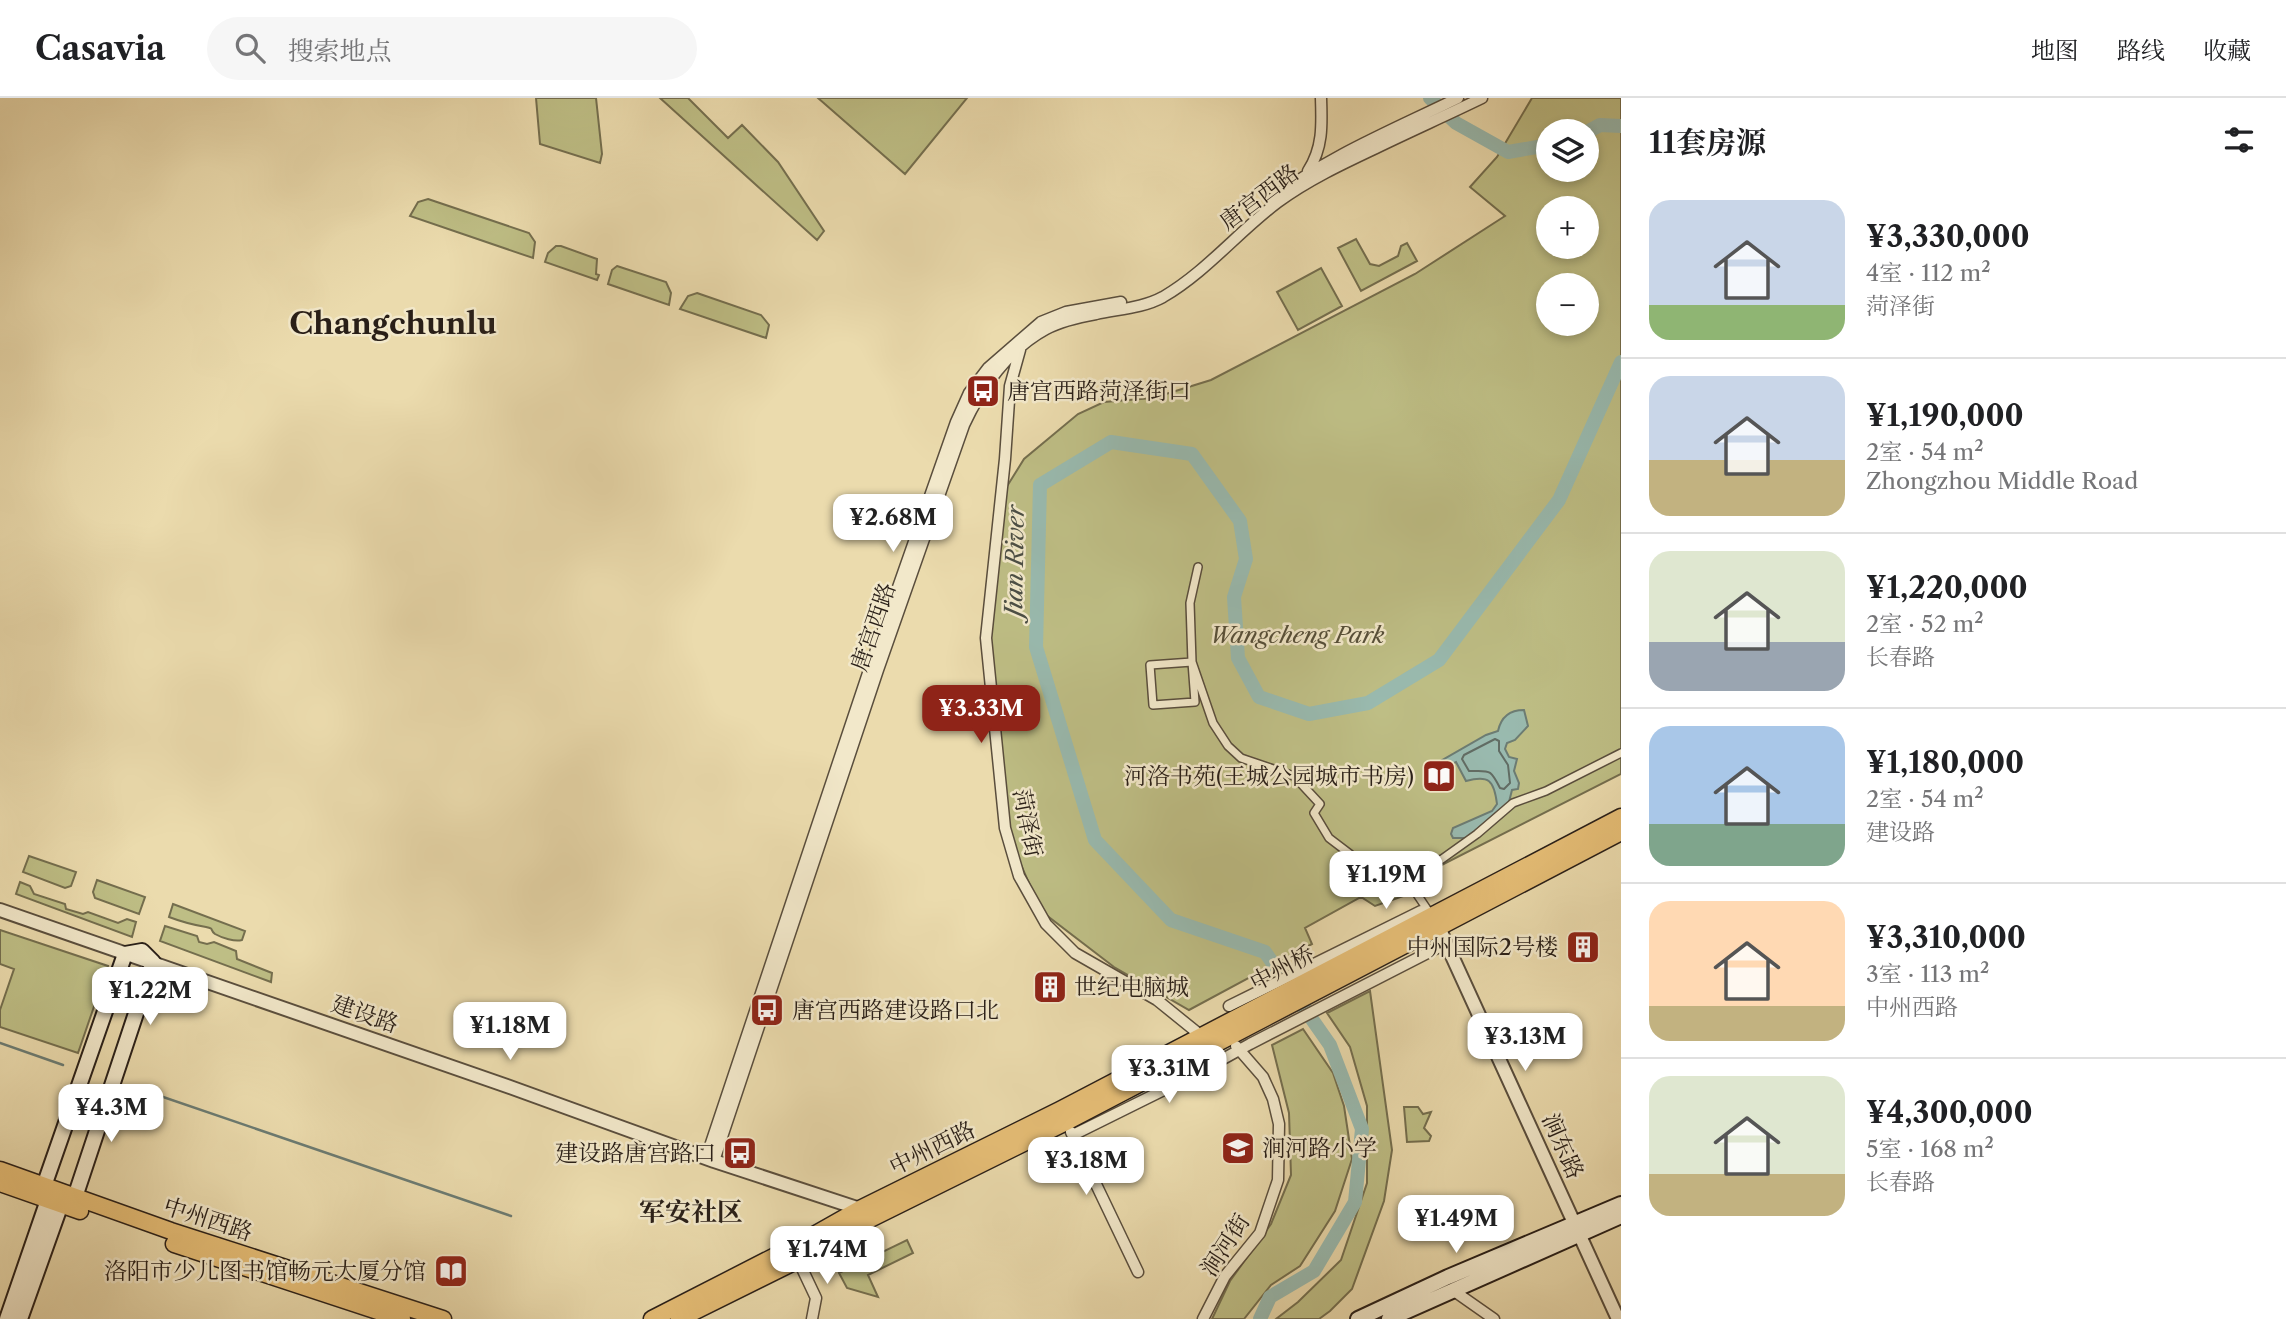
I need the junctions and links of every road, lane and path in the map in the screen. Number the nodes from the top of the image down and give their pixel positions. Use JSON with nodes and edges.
{"nodes":[{"id":1,"x":1321,"y":98,"type":"edge"},
{"id":2,"x":1458,"y":98,"type":"edge"},
{"id":3,"x":1482,"y":98,"type":"edge"},
{"id":4,"x":1335,"y":163,"type":"junction"},
{"id":5,"x":1309,"y":177,"type":"junction"},
{"id":6,"x":1020,"y":349,"type":"junction"},
{"id":7,"x":1198,"y":567,"type":"dead end"},
{"id":8,"x":1192,"y":662,"type":"junction"},
{"id":9,"x":1621,"y":753,"type":"edge"},
{"id":10,"x":1621,"y":817,"type":"edge"},
{"id":11,"x":1621,"y":832,"type":"edge"},
{"id":12,"x":1406,"y":878,"type":"junction"},
{"id":13,"x":0,"y":902,"type":"edge"},
{"id":14,"x":0,"y":910,"type":"edge"},
{"id":15,"x":1433,"y":922,"type":"junction"},
{"id":16,"x":1445,"y":944,"type":"junction"},
{"id":17,"x":142,"y":950,"type":"junction"},
{"id":18,"x":125,"y":954,"type":"junction"},
{"id":19,"x":153,"y":962,"type":"junction"},
{"id":20,"x":1354,"y":965,"type":"junction"},
{"id":21,"x":1237,"y":1031,"type":"junction"},
{"id":22,"x":1206,"y":1042,"type":"junction"},
{"id":23,"x":1067,"y":1122,"type":"junction"},
{"id":24,"x":711,"y":1156,"type":"junction"},
{"id":25,"x":0,"y":1170,"type":"edge"},
{"id":26,"x":0,"y":1183,"type":"edge"},
{"id":27,"x":57,"y":1197,"type":"junction"},
{"id":28,"x":1621,"y":1204,"type":"edge"},
{"id":29,"x":866,"y":1211,"type":"junction"},
{"id":30,"x":1621,"y":1216,"type":"edge"},
{"id":31,"x":1575,"y":1230,"type":"junction"},
{"id":32,"x":798,"y":1260,"type":"junction"},
{"id":33,"x":1138,"y":1272,"type":"dead end"},
{"id":34,"x":1454,"y":1291,"type":"junction"},
{"id":35,"x":7,"y":1319,"type":"edge"},
{"id":36,"x":20,"y":1319,"type":"edge"},
{"id":37,"x":402,"y":1319,"type":"edge"},
{"id":38,"x":443,"y":1319,"type":"edge"},
{"id":39,"x":652,"y":1319,"type":"edge"},
{"id":40,"x":679,"y":1319,"type":"edge"},
{"id":41,"x":812,"y":1319,"type":"edge"},
{"id":42,"x":1203,"y":1319,"type":"edge"},
{"id":43,"x":1358,"y":1319,"type":"edge"},
{"id":44,"x":1389,"y":1319,"type":"edge"},
{"id":45,"x":1494,"y":1319,"type":"edge"},
{"id":46,"x":1613,"y":1319,"type":"edge"},
{"id":47,"x":1618,"y":1319,"type":"edge"}],
"edges":[{"from":1,"to":5,"type":"street"},
{"from":2,"to":4,"type":"street","name":"唐宫西路"},
{"from":3,"to":4,"type":"street","name":"唐宫西路"},
{"from":4,"to":5,"type":"street","name":"唐宫西路"},
{"from":5,"to":6,"type":"street","name":"唐宫西路"},
{"from":5,"to":24,"type":"street","name":"唐宫西路"},
{"from":6,"to":22,"type":"street","name":"菏泽街"},
{"from":6,"to":24,"type":"street","name":"唐宫西路"},
{"from":7,"to":8,"type":"street"},
{"from":8,"to":8,"type":"street"},
{"from":8,"to":12,"type":"street"},
{"from":9,"to":12,"type":"street"},
{"from":10,"to":15,"type":"main road"},
{"from":11,"to":15,"type":"main road"},
{"from":12,"to":15,"type":"street"},
{"from":13,"to":17,"type":"street","name":"建设路"},
{"from":14,"to":18,"type":"street","name":"建设路"},
{"from":15,"to":16,"type":"street","name":"涧东路"},
{"from":15,"to":20,"type":"main road","name":"中州桥"},
{"from":16,"to":20,"type":"street"},
{"from":16,"to":31,"type":"street","name":"涧东路"},
{"from":17,"to":18,"type":"main road"},
{"from":17,"to":19,"type":"main road"},
{"from":17,"to":24,"type":"street","name":"建设路"},
{"from":18,"to":19,"type":"street","name":"建设路"},
{"from":18,"to":27,"type":"main road"},
{"from":19,"to":24,"type":"street","name":"建设路"},
{"from":19,"to":27,"type":"main road"},
{"from":20,"to":21,"type":"main road","name":"中州桥"},
{"from":20,"to":21,"type":"street"},
{"from":21,"to":22,"type":"main road","name":"中州西路"},
{"from":21,"to":23,"type":"street"},
{"from":21,"to":42,"type":"street","name":"涧河街"},
{"from":22,"to":23,"type":"main road","name":"中州西路"},
{"from":23,"to":29,"type":"main road","name":"中州西路"},
{"from":23,"to":33,"type":"street"},
{"from":24,"to":29,"type":"street","name":"建设路"},
{"from":25,"to":27,"type":"main road","name":"中州西路"},
{"from":26,"to":27,"type":"main road","name":"中州西路"},
{"from":27,"to":35,"type":"main road"},
{"from":27,"to":36,"type":"main road"},
{"from":27,"to":37,"type":"main road","name":"中州西路"},
{"from":27,"to":38,"type":"main road","name":"中州西路"},
{"from":28,"to":31,"type":"main road"},
{"from":29,"to":32,"type":"main road","name":"中州西路"},
{"from":29,"to":39,"type":"main road","name":"中州西路"},
{"from":30,"to":31,"type":"main road"},
{"from":31,"to":34,"type":"main road"},
{"from":31,"to":43,"type":"main road"},
{"from":31,"to":46,"type":"street","name":"涧东路"},
{"from":31,"to":47,"type":"street","name":"涧东路"},
{"from":32,"to":40,"type":"main road","name":"中州西路"},
{"from":32,"to":41,"type":"street"},
{"from":34,"to":44,"type":"main road"},
{"from":34,"to":45,"type":"street"}]}
